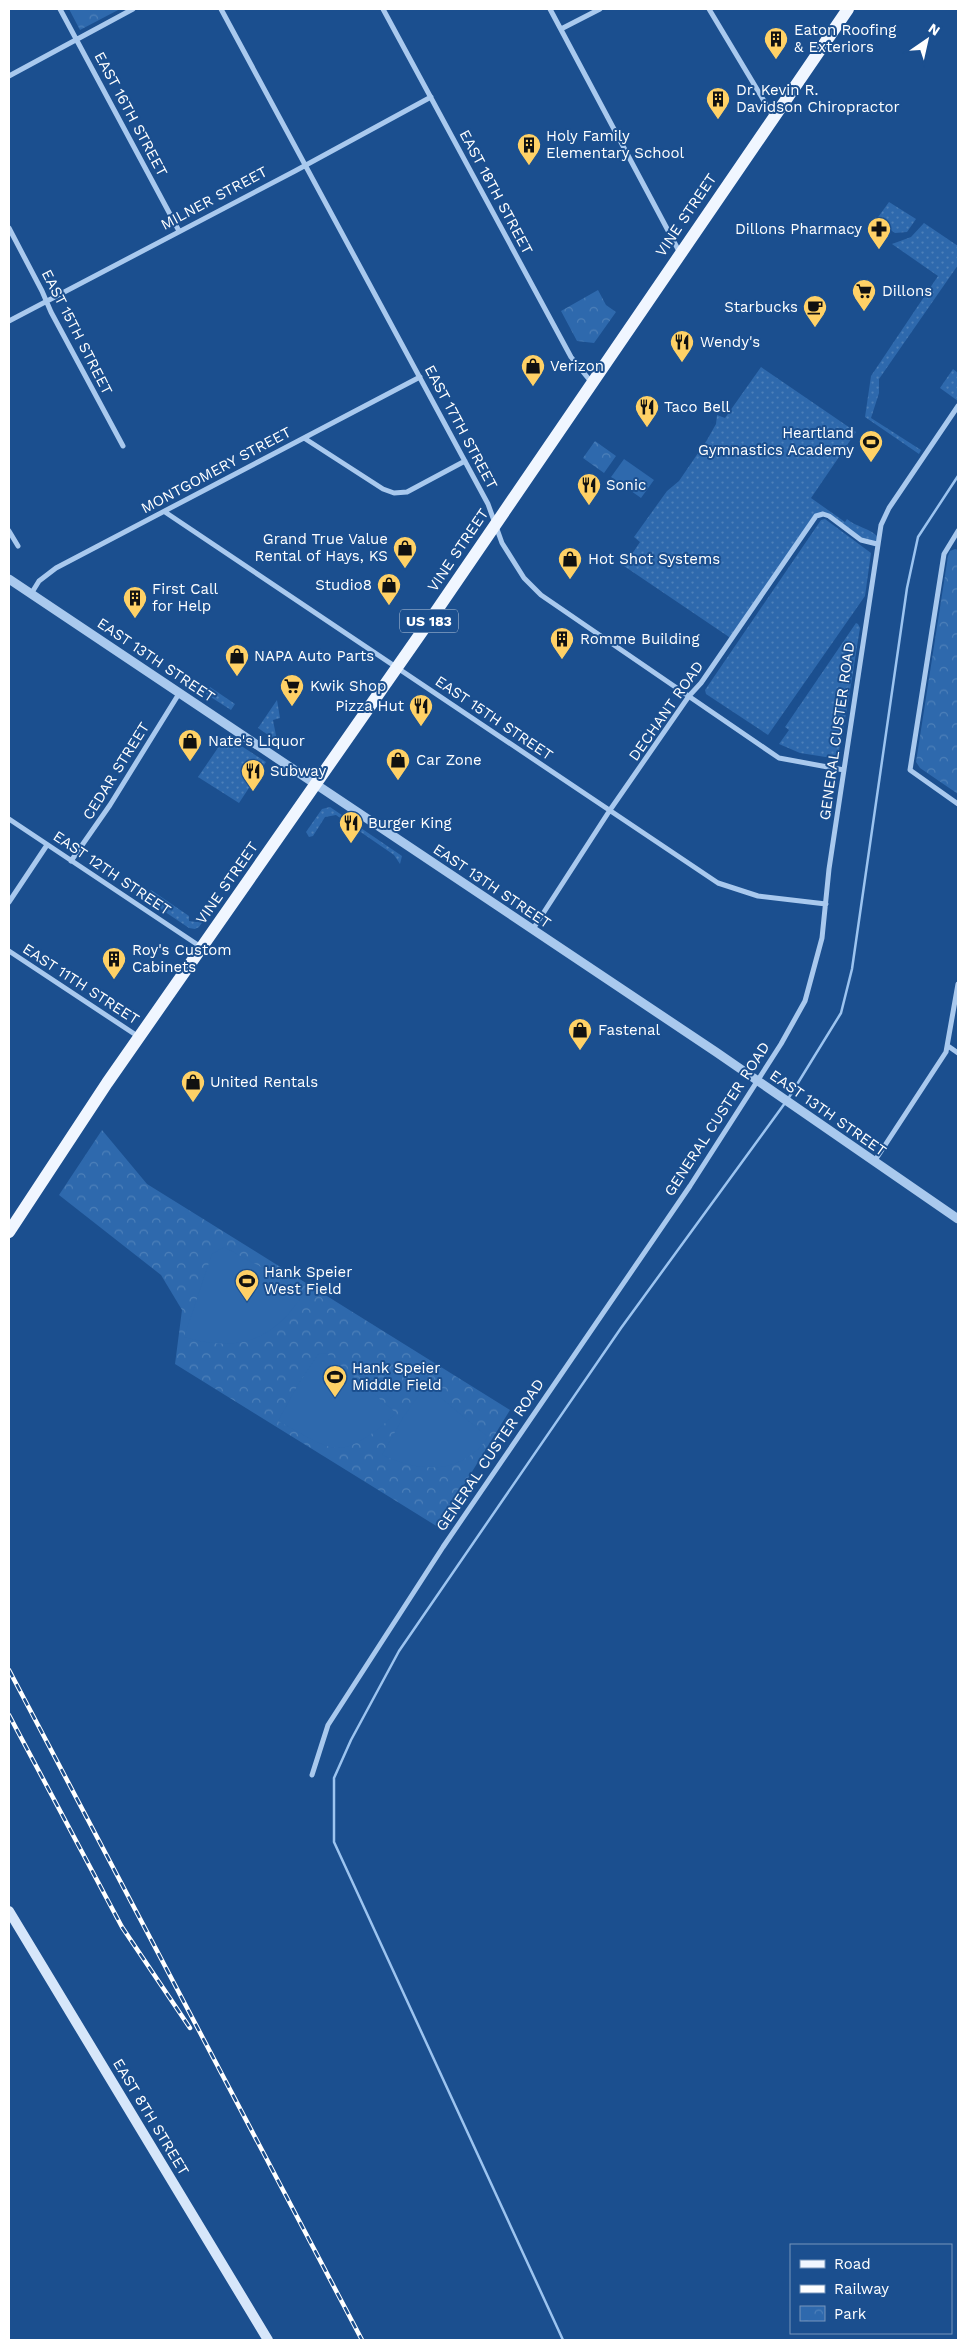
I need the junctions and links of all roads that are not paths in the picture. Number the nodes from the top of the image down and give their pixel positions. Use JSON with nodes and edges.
{"nodes":[{"id":1,"x":60,"y":9,"type":"edge"},
{"id":2,"x":133,"y":9,"type":"edge"},
{"id":3,"x":221,"y":9,"type":"edge"},
{"id":4,"x":382,"y":9,"type":"edge"},
{"id":5,"x":550,"y":9,"type":"edge"},
{"id":6,"x":600,"y":9,"type":"edge"},
{"id":7,"x":709,"y":9,"type":"edge"},
{"id":8,"x":848,"y":9,"type":"edge"},
{"id":9,"x":561,"y":29,"type":"junction"},
{"id":10,"x":77,"y":40,"type":"junction"},
{"id":11,"x":9,"y":76,"type":"edge"},
{"id":12,"x":431,"y":97,"type":"junction"},
{"id":13,"x":774,"y":118,"type":"junction"},
{"id":14,"x":306,"y":164,"type":"junction"},
{"id":15,"x":9,"y":228,"type":"edge"},
{"id":16,"x":179,"y":231,"type":"junction"},
{"id":17,"x":680,"y":254,"type":"junction"},
{"id":18,"x":46,"y":301,"type":"junction"},
{"id":19,"x":9,"y":321,"type":"edge"},
{"id":20,"x":420,"y":377,"type":"junction"},
{"id":21,"x":592,"y":383,"type":"junction"},
{"id":22,"x":958,"y":406,"type":"edge"},
{"id":23,"x":304,"y":438,"type":"junction"},
{"id":24,"x":123,"y":446,"type":"dead end"},
{"id":25,"x":465,"y":461,"type":"junction"},
{"id":26,"x":165,"y":512,"type":"junction"},
{"id":27,"x":495,"y":522,"type":"junction"},
{"id":28,"x":9,"y":531,"type":"edge"},
{"id":29,"x":958,"y":531,"type":"edge"},
{"id":30,"x":956,"y":539,"type":"edge"},
{"id":31,"x":877,"y":544,"type":"junction"},
{"id":32,"x":18,"y":546,"type":"dead end"},
{"id":33,"x":9,"y":579,"type":"edge"},
{"id":34,"x":32,"y":594,"type":"junction"},
{"id":35,"x":397,"y":667,"type":"junction"},
{"id":36,"x":180,"y":692,"type":"junction"},
{"id":37,"x":689,"y":696,"type":"junction"},
{"id":38,"x":844,"y":770,"type":"junction"},
{"id":39,"x":316,"y":784,"type":"junction"},
{"id":40,"x":958,"y":804,"type":"edge"},
{"id":41,"x":610,"y":810,"type":"junction"},
{"id":42,"x":9,"y":819,"type":"edge"},
{"id":43,"x":47,"y":845,"type":"junction"},
{"id":44,"x":71,"y":861,"type":"junction"},
{"id":45,"x":9,"y":902,"type":"edge"},
{"id":46,"x":826,"y":904,"type":"junction"},
{"id":47,"x":533,"y":929,"type":"junction"},
{"id":48,"x":202,"y":948,"type":"junction"},
{"id":49,"x":9,"y":951,"type":"edge"},
{"id":50,"x":958,"y":984,"type":"edge"},
{"id":51,"x":139,"y":1037,"type":"junction"},
{"id":52,"x":948,"y":1046,"type":"junction"},
{"id":53,"x":958,"y":1053,"type":"edge"},
{"id":54,"x":757,"y":1081,"type":"junction"},
{"id":55,"x":874,"y":1163,"type":"junction"},
{"id":56,"x":958,"y":1219,"type":"edge"},
{"id":57,"x":9,"y":1232,"type":"edge"},
{"id":58,"x":312,"y":1775,"type":"dead end"},
{"id":59,"x":9,"y":1911,"type":"edge"},
{"id":60,"x":268,"y":2340,"type":"edge"}],
"edges":[{"from":1,"to":10,"type":"street","name":"EAST 16TH STREET"},
{"from":2,"to":10,"type":"street"},
{"from":3,"to":14,"type":"street","name":"EAST 17TH STREET"},
{"from":4,"to":12,"type":"street","name":"EAST 18TH STREET"},
{"from":5,"to":9,"type":"street"},
{"from":6,"to":9,"type":"street"},
{"from":7,"to":13,"type":"street"},
{"from":8,"to":13,"type":"main road","name":"VINE STREET","number":"US 183"},
{"from":9,"to":17,"type":"street"},
{"from":10,"to":11,"type":"street"},
{"from":10,"to":16,"type":"street","name":"EAST 16TH STREET"},
{"from":12,"to":14,"type":"street","name":"MILNER STREET"},
{"from":12,"to":21,"type":"street","name":"EAST 18TH STREET"},
{"from":13,"to":17,"type":"main road","name":"VINE STREET","number":"US 183"},
{"from":14,"to":16,"type":"street","name":"MILNER STREET"},
{"from":14,"to":20,"type":"street","name":"EAST 17TH STREET"},
{"from":15,"to":18,"type":"street","name":"EAST 15TH STREET"},
{"from":16,"to":18,"type":"street","name":"MILNER STREET"},
{"from":17,"to":21,"type":"main road","name":"VINE STREET","number":"US 183"},
{"from":18,"to":19,"type":"street","name":"MILNER STREET"},
{"from":18,"to":24,"type":"street","name":"EAST 15TH STREET"},
{"from":20,"to":23,"type":"street","name":"MONTGOMERY STREET"},
{"from":20,"to":25,"type":"street","name":"EAST 17TH STREET"},
{"from":21,"to":27,"type":"main road","name":"VINE STREET","number":"US 183"},
{"from":22,"to":31,"type":"street","name":"GENERAL CUSTER ROAD"},
{"from":23,"to":25,"type":"street"},
{"from":23,"to":26,"type":"street","name":"MONTGOMERY STREET"},
{"from":25,"to":27,"type":"street","name":"EAST 17TH STREET"},
{"from":26,"to":34,"type":"street","name":"MONTGOMERY STREET"},
{"from":26,"to":35,"type":"street","name":"EAST 15TH STREET"},
{"from":27,"to":35,"type":"main road","name":"VINE STREET","number":"US 183"},
{"from":27,"to":37,"type":"street","name":"EAST 17TH STREET"},
{"from":28,"to":32,"type":"street"},
{"from":29,"to":30,"type":"street"},
{"from":30,"to":40,"type":"street"},
{"from":31,"to":37,"type":"street","name":"DECHANT ROAD"},
{"from":31,"to":38,"type":"street","name":"GENERAL CUSTER ROAD"},
{"from":33,"to":34,"type":"street","name":"EAST 13TH STREET"},
{"from":34,"to":36,"type":"street","name":"EAST 13TH STREET"},
{"from":35,"to":39,"type":"main road","name":"VINE STREET","number":"US 183"},
{"from":35,"to":41,"type":"street","name":"EAST 15TH STREET"},
{"from":36,"to":39,"type":"street","name":"EAST 13TH STREET"},
{"from":36,"to":44,"type":"street","name":"CEDAR STREET"},
{"from":37,"to":38,"type":"street","name":"EAST 17TH STREET"},
{"from":37,"to":41,"type":"street","name":"DECHANT ROAD"},
{"from":38,"to":46,"type":"street","name":"GENERAL CUSTER ROAD"},
{"from":39,"to":47,"type":"street","name":"EAST 13TH STREET"},
{"from":39,"to":48,"type":"main road","name":"VINE STREET","number":"US 183"},
{"from":41,"to":46,"type":"street","name":"EAST 15TH STREET"},
{"from":41,"to":47,"type":"street","name":"DECHANT ROAD"},
{"from":42,"to":43,"type":"street","name":"EAST 12TH STREET"},
{"from":43,"to":44,"type":"street","name":"EAST 12TH STREET"},
{"from":43,"to":45,"type":"street"},
{"from":44,"to":48,"type":"street","name":"EAST 12TH STREET"},
{"from":46,"to":54,"type":"street","name":"GENERAL CUSTER ROAD"},
{"from":47,"to":54,"type":"street","name":"EAST 13TH STREET"},
{"from":48,"to":51,"type":"main road","name":"VINE STREET","number":"US 183"},
{"from":49,"to":51,"type":"street","name":"EAST 11TH STREET"},
{"from":50,"to":52,"type":"street"},
{"from":51,"to":57,"type":"main road","name":"VINE STREET","number":"US 183"},
{"from":52,"to":53,"type":"street"},
{"from":52,"to":55,"type":"street"},
{"from":54,"to":55,"type":"street","name":"EAST 13TH STREET"},
{"from":54,"to":58,"type":"street","name":"GENERAL CUSTER ROAD"},
{"from":55,"to":56,"type":"street","name":"EAST 13TH STREET"},
{"from":59,"to":60,"type":"main road","name":"EAST 8TH STREET"}]}
